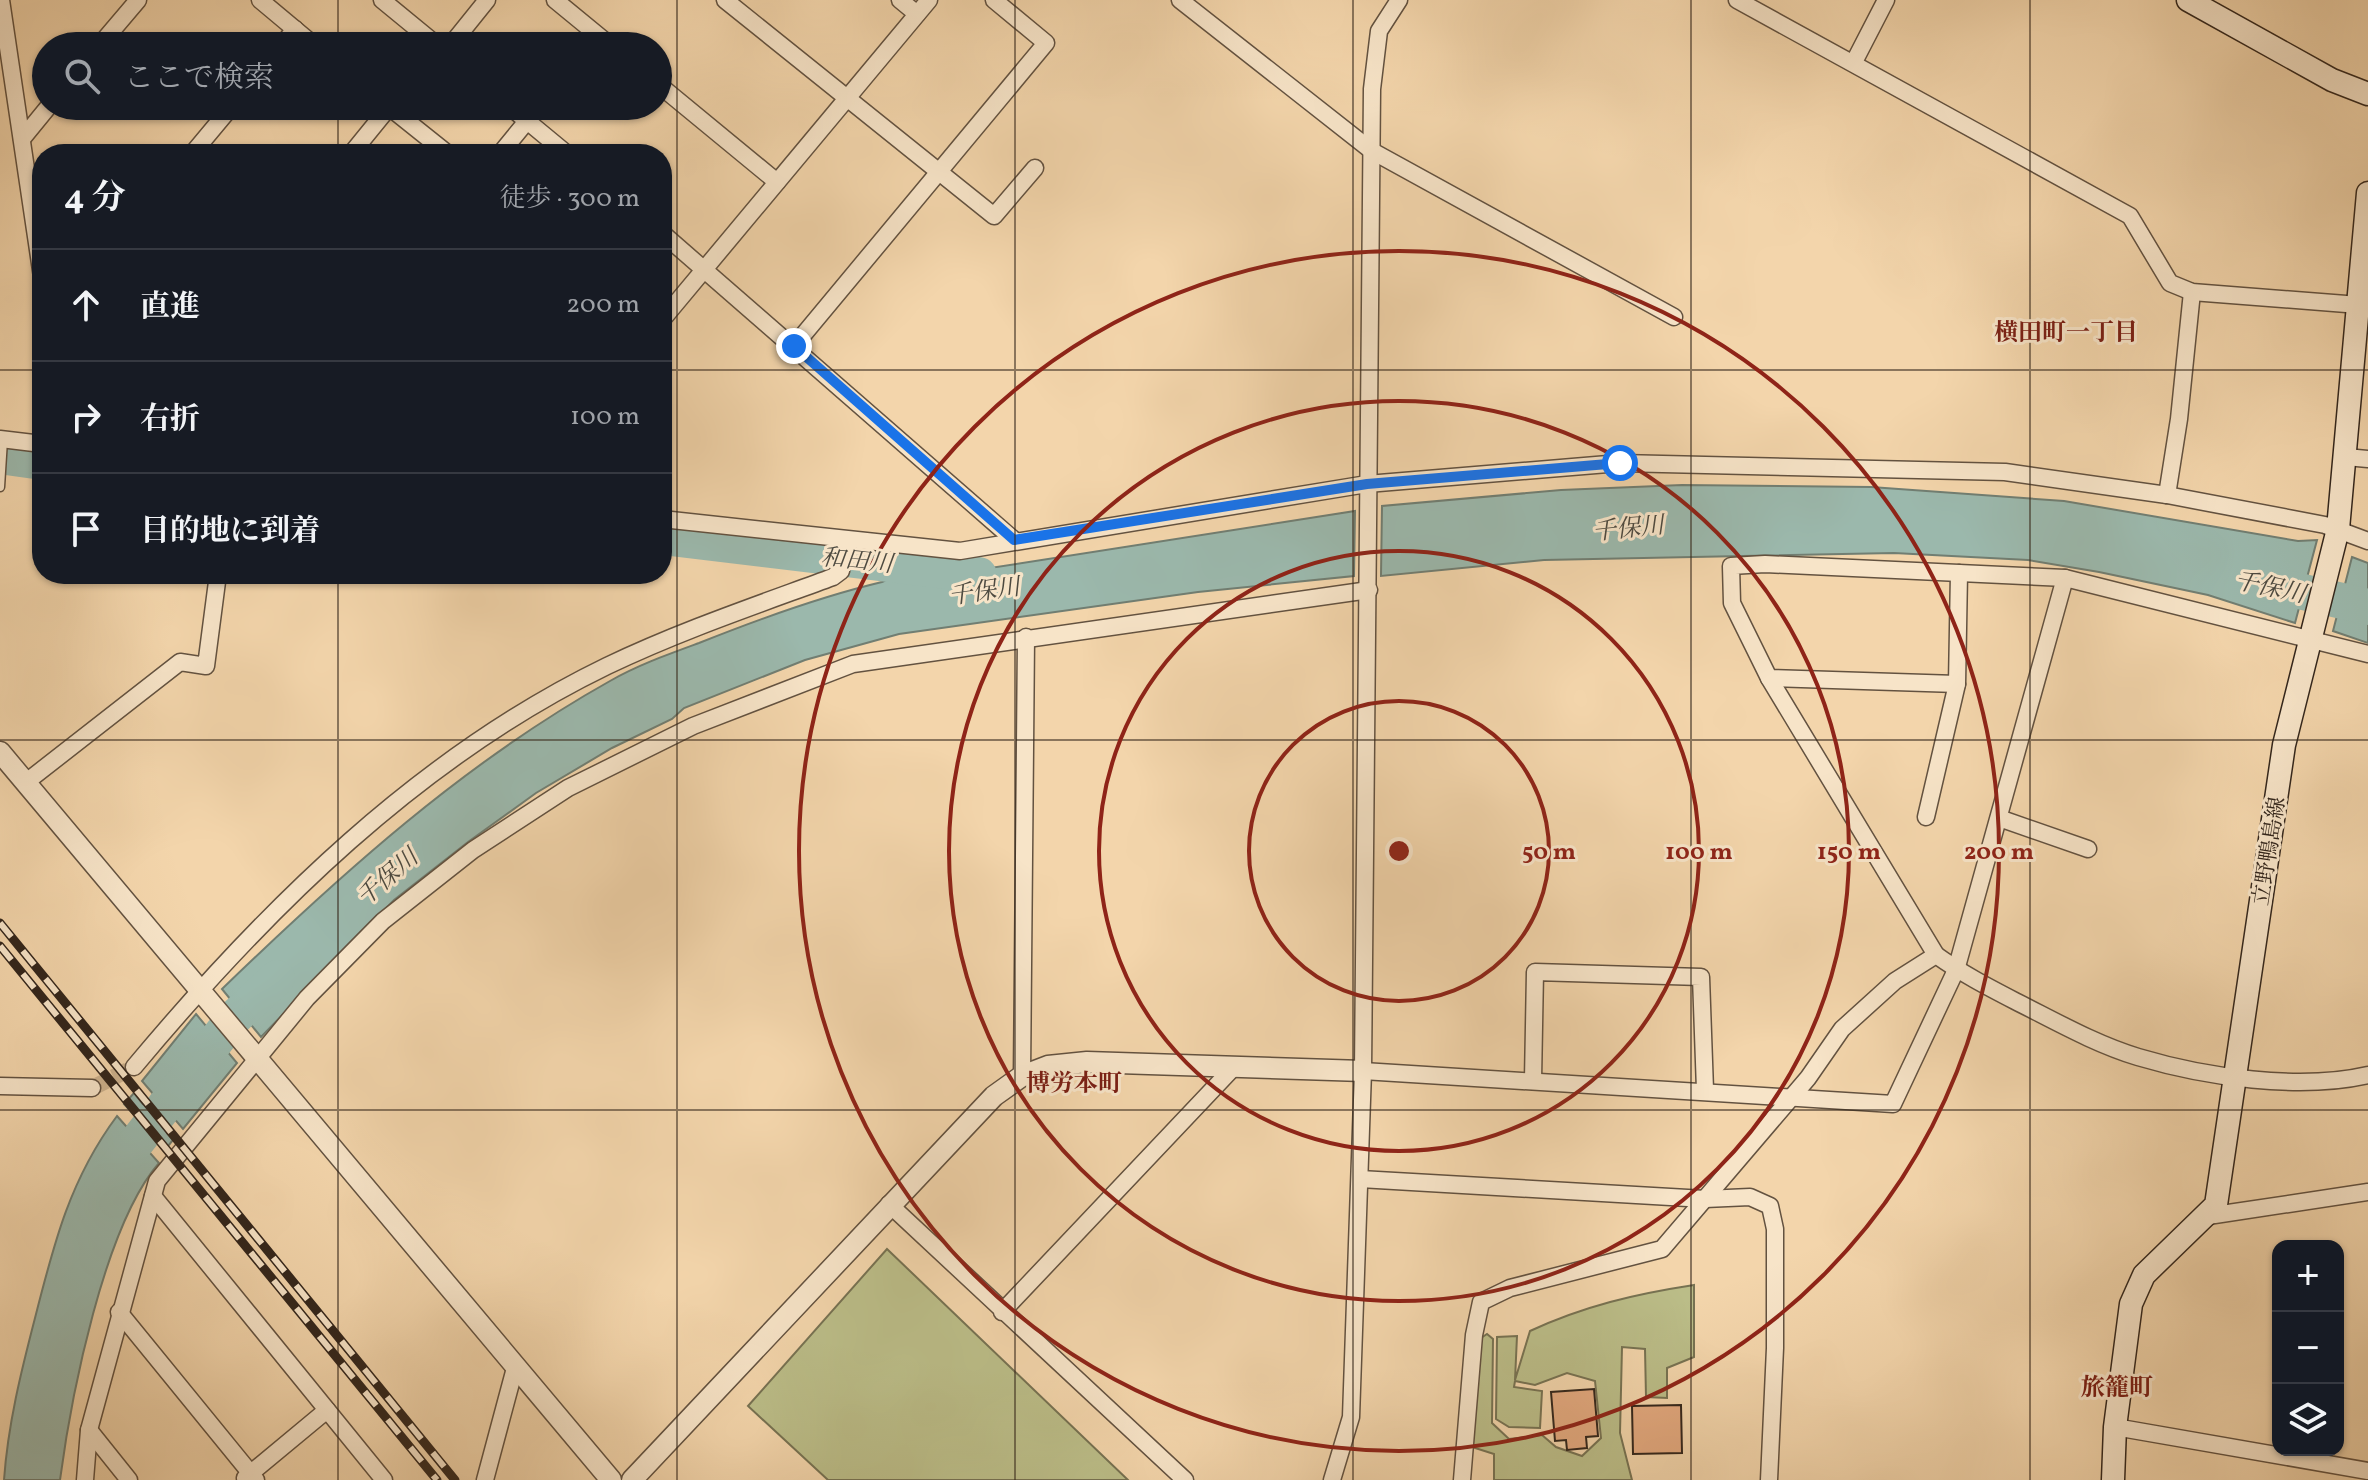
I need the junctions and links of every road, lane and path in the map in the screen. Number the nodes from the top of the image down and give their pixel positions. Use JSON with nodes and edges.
{"nodes":[{"id":1,"x":1,"y":0,"type":"edge"},
{"id":2,"x":138,"y":0,"type":"edge"},
{"id":3,"x":260,"y":0,"type":"edge"},
{"id":4,"x":382,"y":0,"type":"edge"},
{"id":5,"x":487,"y":0,"type":"edge"},
{"id":6,"x":555,"y":0,"type":"edge"},
{"id":7,"x":725,"y":0,"type":"edge"},
{"id":8,"x":900,"y":0,"type":"edge"},
{"id":9,"x":929,"y":0,"type":"edge"},
{"id":10,"x":994,"y":0,"type":"edge"},
{"id":11,"x":1180,"y":0,"type":"edge"},
{"id":12,"x":1399,"y":0,"type":"edge"},
{"id":13,"x":1737,"y":0,"type":"edge"},
{"id":14,"x":1886,"y":0,"type":"edge"},
{"id":15,"x":2188,"y":0,"type":"edge"},
{"id":16,"x":917,"y":14,"type":"junction"},
{"id":17,"x":295,"y":29,"type":"junction"},
{"id":18,"x":111,"y":32,"type":"edge"},
{"id":19,"x":293,"y":32,"type":"edge"},
{"id":20,"x":299,"y":32,"type":"edge"},
{"id":21,"x":421,"y":32,"type":"edge"},
{"id":22,"x":461,"y":32,"type":"edge"},
{"id":23,"x":594,"y":32,"type":"edge"},
{"id":24,"x":1854,"y":62,"type":"junction"},
{"id":25,"x":2368,"y":94,"type":"edge"},
{"id":26,"x":672,"y":96,"type":"edge"},
{"id":27,"x":846,"y":100,"type":"junction"},
{"id":28,"x":38,"y":120,"type":"edge"},
{"id":29,"x":220,"y":120,"type":"edge"},
{"id":30,"x":378,"y":120,"type":"edge"},
{"id":31,"x":406,"y":120,"type":"edge"},
{"id":32,"x":527,"y":121,"type":"joint"},
{"id":33,"x":22,"y":139,"type":"junction"},
{"id":34,"x":200,"y":144,"type":"edge"},
{"id":35,"x":359,"y":144,"type":"edge"},
{"id":36,"x":436,"y":144,"type":"edge"},
{"id":37,"x":508,"y":144,"type":"edge"},
{"id":38,"x":555,"y":144,"type":"edge"},
{"id":39,"x":1372,"y":151,"type":"junction"},
{"id":40,"x":1035,"y":168,"type":"dead end"},
{"id":41,"x":939,"y":172,"type":"junction"},
{"id":42,"x":777,"y":182,"type":"junction"},
{"id":43,"x":2368,"y":193,"type":"edge"},
{"id":44,"x":32,"y":202,"type":"edge"},
{"id":45,"x":672,"y":241,"type":"edge"},
{"id":46,"x":705,"y":269,"type":"junction"},
{"id":47,"x":2192,"y":292,"type":"junction"},
{"id":48,"x":2359,"y":305,"type":"junction"},
{"id":49,"x":672,"y":308,"type":"edge"},
{"id":50,"x":1674,"y":317,"type":"dead end"},
{"id":51,"x":794,"y":346,"type":"junction"},
{"id":52,"x":2,"y":441,"type":"edge"},
{"id":53,"x":32,"y":443,"type":"edge"},
{"id":54,"x":2357,"y":458,"type":"edge"},
{"id":55,"x":0,"y":487,"type":"edge"},
{"id":56,"x":1366,"y":491,"type":"junction"},
{"id":57,"x":2167,"y":495,"type":"junction"},
{"id":58,"x":672,"y":520,"type":"edge"},
{"id":59,"x":2337,"y":533,"type":"junction"},
{"id":60,"x":1014,"y":540,"type":"junction"},
{"id":61,"x":2368,"y":541,"type":"edge"},
{"id":62,"x":845,"y":545,"type":"junction"},
{"id":63,"x":1959,"y":573,"type":"junction"},
{"id":64,"x":2065,"y":578,"type":"junction"},
{"id":65,"x":217,"y":584,"type":"edge"},
{"id":66,"x":1369,"y":586,"type":"junction"},
{"id":67,"x":2313,"y":634,"type":"junction"},
{"id":68,"x":1026,"y":637,"type":"junction"},
{"id":69,"x":2368,"y":654,"type":"edge"},
{"id":70,"x":1769,"y":678,"type":"junction"},
{"id":71,"x":1957,"y":684,"type":"junction"},
{"id":72,"x":0,"y":752,"type":"edge"},
{"id":73,"x":25,"y":783,"type":"junction"},
{"id":74,"x":1926,"y":817,"type":"dead end"},
{"id":75,"x":1999,"y":818,"type":"junction"},
{"id":76,"x":2088,"y":849,"type":"dead end"},
{"id":77,"x":1936,"y":955,"type":"junction"},
{"id":78,"x":1956,"y":970,"type":"junction"},
{"id":79,"x":201,"y":995,"type":"junction"},
{"id":80,"x":254,"y":1058,"type":"junction"},
{"id":81,"x":134,"y":1067,"type":"tunnel mouth"},
{"id":82,"x":1233,"y":1068,"type":"junction"},
{"id":83,"x":1363,"y":1071,"type":"junction"},
{"id":84,"x":2368,"y":1075,"type":"edge"},
{"id":85,"x":1022,"y":1076,"type":"junction"},
{"id":86,"x":2234,"y":1077,"type":"junction"},
{"id":87,"x":1533,"y":1080,"type":"junction"},
{"id":88,"x":0,"y":1086,"type":"edge"},
{"id":89,"x":92,"y":1088,"type":"tunnel mouth"},
{"id":90,"x":1705,"y":1090,"type":"junction"},
{"id":91,"x":1793,"y":1095,"type":"junction"},
{"id":92,"x":1360,"y":1179,"type":"junction"},
{"id":93,"x":2368,"y":1192,"type":"edge"},
{"id":94,"x":153,"y":1196,"type":"junction"},
{"id":95,"x":1705,"y":1199,"type":"junction"},
{"id":96,"x":889,"y":1204,"type":"junction"},
{"id":97,"x":2208,"y":1216,"type":"junction"},
{"id":98,"x":119,"y":1312,"type":"junction"},
{"id":99,"x":1002,"y":1312,"type":"junction"},
{"id":100,"x":515,"y":1368,"type":"junction"},
{"id":101,"x":327,"y":1410,"type":"junction"},
{"id":102,"x":2115,"y":1427,"type":"junction"},
{"id":103,"x":89,"y":1430,"type":"junction"},
{"id":104,"x":2368,"y":1471,"type":"edge"},
{"id":105,"x":250,"y":1478,"type":"edge"},
{"id":106,"x":85,"y":1480,"type":"edge"},
{"id":107,"x":129,"y":1480,"type":"edge"},
{"id":108,"x":384,"y":1480,"type":"edge"},
{"id":109,"x":485,"y":1480,"type":"edge"},
{"id":110,"x":611,"y":1480,"type":"edge"},
{"id":111,"x":632,"y":1480,"type":"edge"},
{"id":112,"x":1185,"y":1480,"type":"edge"},
{"id":113,"x":1332,"y":1480,"type":"edge"},
{"id":114,"x":1462,"y":1480,"type":"edge"},
{"id":115,"x":1769,"y":1480,"type":"edge"},
{"id":116,"x":2113,"y":1480,"type":"edge"}],
"edges":[{"from":1,"to":33,"type":"street"},
{"from":2,"to":18,"type":"street"},
{"from":3,"to":17,"type":"street"},
{"from":4,"to":21,"type":"street"},
{"from":5,"to":22,"type":"street"},
{"from":6,"to":23,"type":"street"},
{"from":7,"to":27,"type":"street"},
{"from":8,"to":16,"type":"street"},
{"from":9,"to":16,"type":"street"},
{"from":10,"to":41,"type":"street"},
{"from":11,"to":39,"type":"street"},
{"from":12,"to":39,"type":"street"},
{"from":13,"to":24,"type":"street"},
{"from":14,"to":24,"type":"street"},
{"from":15,"to":25,"type":"main road"},
{"from":16,"to":27,"type":"street"},
{"from":17,"to":19,"type":"street"},
{"from":17,"to":20,"type":"street"},
{"from":24,"to":47,"type":"street"},
{"from":26,"to":42,"type":"street"},
{"from":27,"to":41,"type":"street"},
{"from":27,"to":42,"type":"street"},
{"from":28,"to":33,"type":"street"},
{"from":29,"to":34,"type":"street"},
{"from":30,"to":35,"type":"street"},
{"from":31,"to":36,"type":"street"},
{"from":32,"to":37,"type":"street"},
{"from":32,"to":38,"type":"street"},
{"from":33,"to":44,"type":"street"},
{"from":39,"to":50,"type":"street"},
{"from":39,"to":56,"type":"street"},
{"from":40,"to":41,"type":"street"},
{"from":41,"to":51,"type":"street"},
{"from":42,"to":46,"type":"street"},
{"from":43,"to":48,"type":"main road","name":"立野鴨島線"},
{"from":45,"to":46,"type":"street"},
{"from":46,"to":49,"type":"street"},
{"from":46,"to":51,"type":"street"},
{"from":47,"to":48,"type":"street"},
{"from":47,"to":57,"type":"street"},
{"from":48,"to":54,"type":"main road","name":"立野鴨島線"},
{"from":51,"to":60,"type":"street"},
{"from":52,"to":53,"type":"street"},
{"from":52,"to":55,"type":"lane"},
{"from":54,"to":59,"type":"main road","name":"立野鴨島線"},
{"from":56,"to":57,"type":"street"},
{"from":56,"to":60,"type":"street"},
{"from":56,"to":66,"type":"street"},
{"from":57,"to":59,"type":"street"},
{"from":58,"to":62,"type":"street"},
{"from":59,"to":61,"type":"street"},
{"from":59,"to":67,"type":"main road","name":"立野鴨島線"},
{"from":60,"to":62,"type":"street"},
{"from":62,"to":79,"type":"street"},
{"from":63,"to":64,"type":"street"},
{"from":63,"to":70,"type":"street"},
{"from":63,"to":71,"type":"street"},
{"from":64,"to":67,"type":"street"},
{"from":64,"to":75,"type":"street"},
{"from":65,"to":73,"type":"street"},
{"from":66,"to":68,"type":"street"},
{"from":66,"to":83,"type":"street"},
{"from":67,"to":69,"type":"street"},
{"from":67,"to":86,"type":"main road","name":"立野鴨島線"},
{"from":68,"to":80,"type":"street"},
{"from":68,"to":85,"type":"street"},
{"from":70,"to":71,"type":"street"},
{"from":70,"to":77,"type":"street"},
{"from":71,"to":74,"type":"street"},
{"from":72,"to":73,"type":"street"},
{"from":73,"to":79,"type":"street"},
{"from":75,"to":76,"type":"street"},
{"from":75,"to":78,"type":"street"},
{"from":77,"to":78,"type":"street"},
{"from":77,"to":91,"type":"street"},
{"from":78,"to":86,"type":"street"},
{"from":78,"to":91,"type":"street"},
{"from":79,"to":80,"type":"street"},
{"from":79,"to":81,"type":"street"},
{"from":80,"to":94,"type":"street"},
{"from":80,"to":100,"type":"street"},
{"from":82,"to":83,"type":"street"},
{"from":82,"to":85,"type":"street"},
{"from":82,"to":99,"type":"street"},
{"from":83,"to":87,"type":"street"},
{"from":83,"to":92,"type":"street"},
{"from":84,"to":86,"type":"street"},
{"from":85,"to":96,"type":"street"},
{"from":86,"to":97,"type":"main road","name":"立野鴨島線"},
{"from":87,"to":90,"type":"street"},
{"from":87,"to":90,"type":"street"},
{"from":88,"to":89,"type":"street"},
{"from":90,"to":91,"type":"street"},
{"from":91,"to":95,"type":"street"},
{"from":92,"to":95,"type":"street"},
{"from":92,"to":113,"type":"street"},
{"from":93,"to":97,"type":"street"},
{"from":94,"to":98,"type":"street"},
{"from":94,"to":101,"type":"street"},
{"from":95,"to":114,"type":"street"},
{"from":95,"to":115,"type":"street"},
{"from":96,"to":99,"type":"street"},
{"from":96,"to":111,"type":"street"},
{"from":97,"to":102,"type":"main road","name":"立野鴨島線"},
{"from":98,"to":103,"type":"street"},
{"from":98,"to":105,"type":"street"},
{"from":99,"to":112,"type":"street"},
{"from":100,"to":109,"type":"street"},
{"from":100,"to":110,"type":"street"},
{"from":101,"to":105,"type":"street"},
{"from":101,"to":108,"type":"street"},
{"from":102,"to":104,"type":"street"},
{"from":102,"to":116,"type":"main road","name":"立野鴨島線"},
{"from":103,"to":106,"type":"street"},
{"from":103,"to":107,"type":"street"}]}
